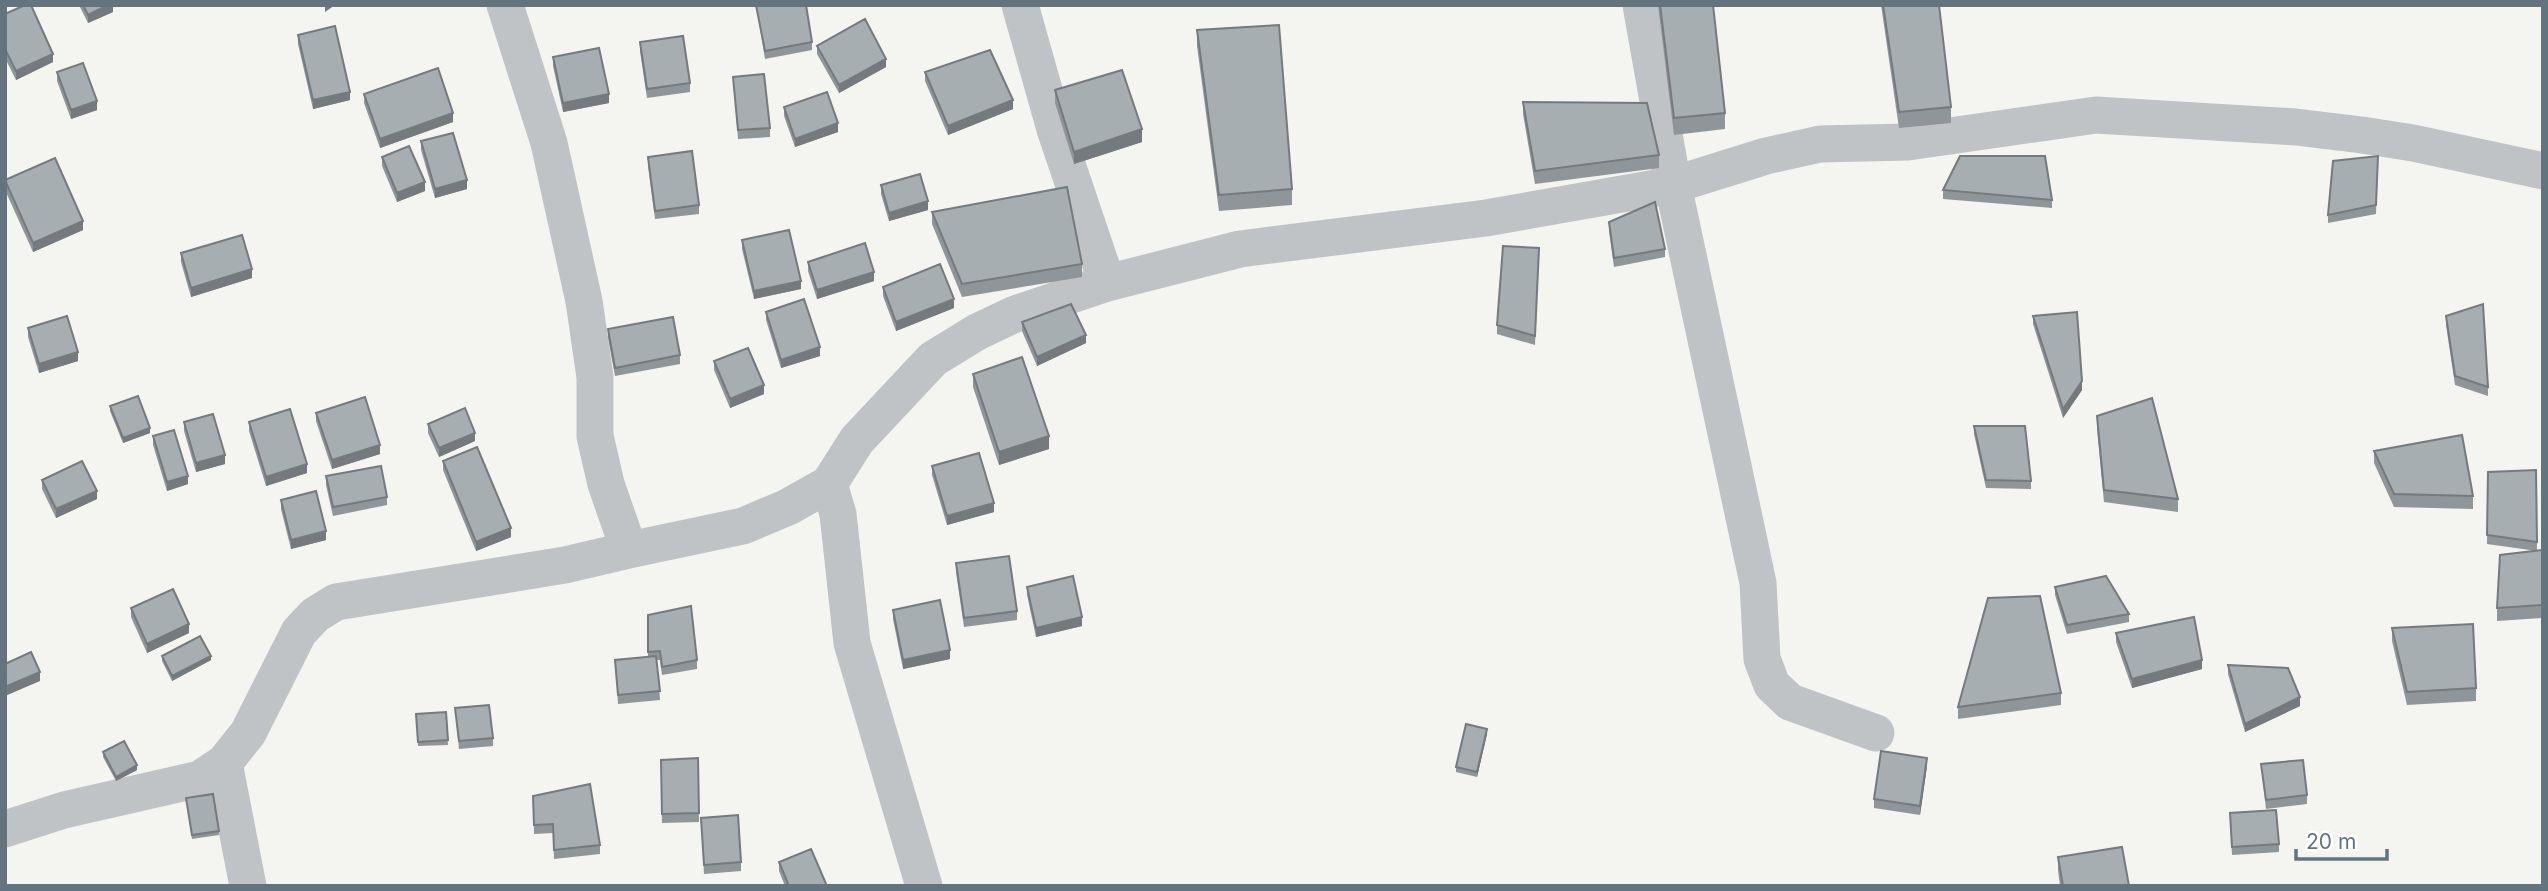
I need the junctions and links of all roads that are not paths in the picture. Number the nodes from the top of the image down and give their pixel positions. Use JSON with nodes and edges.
{"nodes":[{"id":1,"x":505,"y":5,"type":"edge"},
{"id":2,"x":1020,"y":5,"type":"edge"},
{"id":3,"x":1641,"y":5,"type":"edge"},
{"id":4,"x":2543,"y":172,"type":"edge"},
{"id":5,"x":1673,"y":185,"type":"junction"},
{"id":6,"x":1107,"y":283,"type":"junction"},
{"id":7,"x":829,"y":484,"type":"junction"},
{"id":8,"x":629,"y":550,"type":"junction"},
{"id":9,"x":1876,"y":733,"type":"dead end"},
{"id":10,"x":224,"y":763,"type":"junction"},
{"id":11,"x":5,"y":829,"type":"edge"},
{"id":12,"x":248,"y":886,"type":"edge"},
{"id":13,"x":924,"y":886,"type":"edge"}],
"edges":[{"from":1,"to":8,"type":"street"},
{"from":2,"to":6,"type":"street"},
{"from":3,"to":5,"type":"street"},
{"from":4,"to":5,"type":"street"},
{"from":5,"to":6,"type":"street"},
{"from":5,"to":9,"type":"street"},
{"from":6,"to":7,"type":"street"},
{"from":7,"to":8,"type":"street"},
{"from":7,"to":13,"type":"street"},
{"from":8,"to":10,"type":"street"},
{"from":10,"to":11,"type":"street"},
{"from":10,"to":12,"type":"street"}]}
